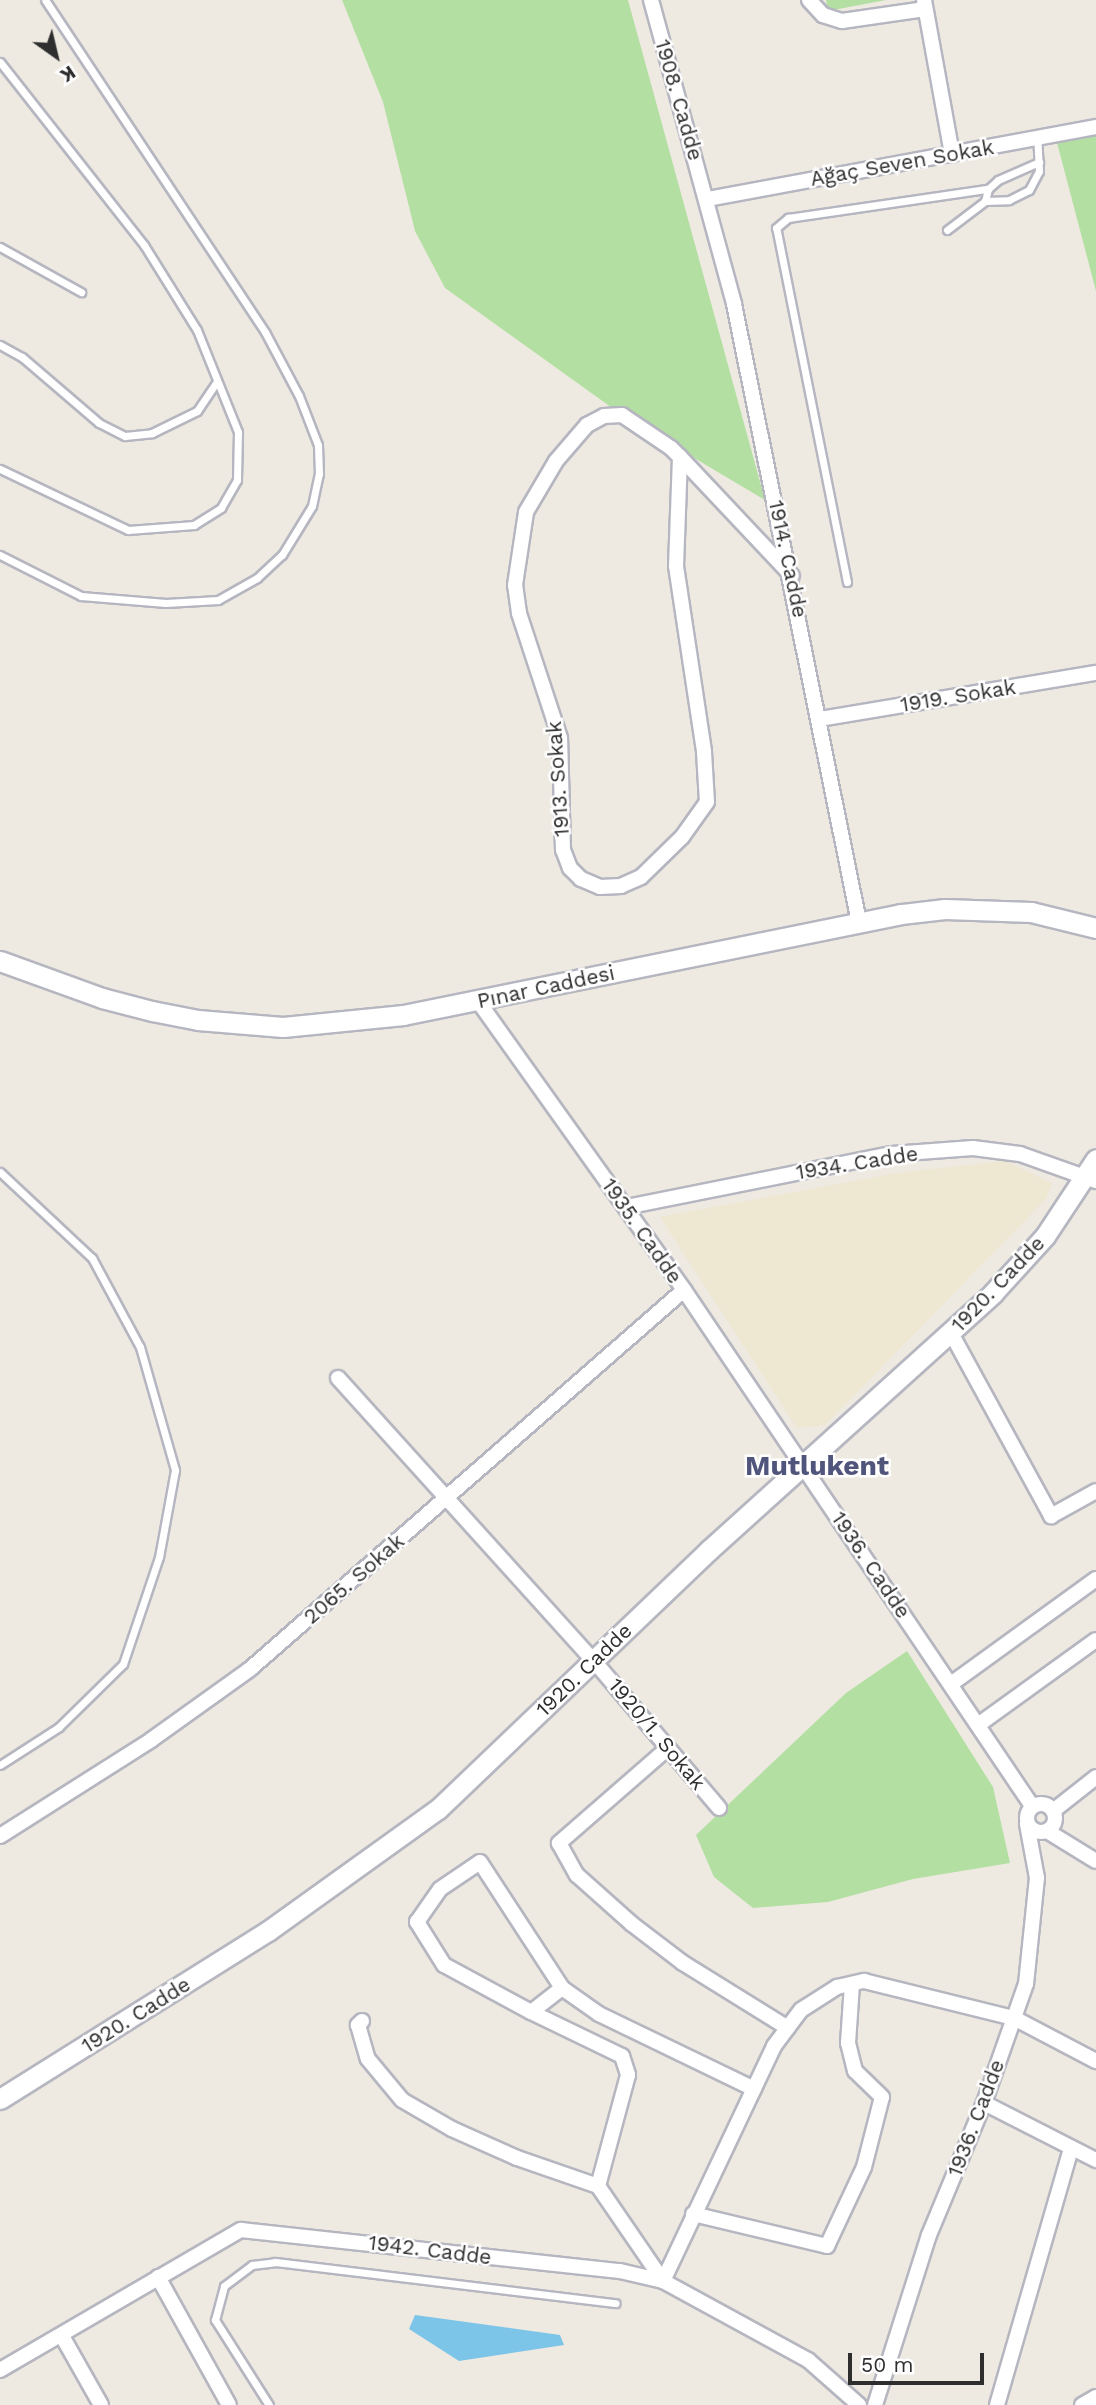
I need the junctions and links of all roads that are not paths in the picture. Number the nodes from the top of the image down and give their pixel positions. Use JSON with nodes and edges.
{"nodes":[{"id":1,"x":45,"y":0,"type":"edge"},
{"id":2,"x":651,"y":0,"type":"edge"},
{"id":3,"x":809,"y":0,"type":"edge"},
{"id":4,"x":924,"y":5,"type":"edge"},
{"id":5,"x":0,"y":62,"type":"edge"},
{"id":6,"x":1096,"y":128,"type":"edge"},
{"id":7,"x":1037,"y":138,"type":"junction"},
{"id":8,"x":952,"y":154,"type":"junction"},
{"id":9,"x":1038,"y":162,"type":"junction"},
{"id":10,"x":988,"y":189,"type":"junction"},
{"id":11,"x":707,"y":199,"type":"junction"},
{"id":12,"x":985,"y":201,"type":"junction"},
{"id":13,"x":947,"y":230,"type":"dead end"},
{"id":14,"x":0,"y":247,"type":"edge"},
{"id":15,"x":81,"y":292,"type":"dead end"},
{"id":16,"x":0,"y":345,"type":"edge"},
{"id":17,"x":217,"y":381,"type":"junction"},
{"id":18,"x":680,"y":457,"type":"junction"},
{"id":19,"x":0,"y":469,"type":"edge"},
{"id":20,"x":0,"y":555,"type":"edge"},
{"id":21,"x":792,"y":576,"type":"junction"},
{"id":22,"x":847,"y":582,"type":"dead end"},
{"id":23,"x":1096,"y":673,"type":"edge"},
{"id":24,"x":820,"y":719,"type":"junction"},
{"id":25,"x":859,"y":922,"type":"junction"},
{"id":26,"x":1096,"y":928,"type":"edge"},
{"id":27,"x":0,"y":961,"type":"edge"},
{"id":28,"x":478,"y":1001,"type":"junction"},
{"id":29,"x":0,"y":1172,"type":"edge"},
{"id":30,"x":1093,"y":1172,"type":"edge"},
{"id":31,"x":626,"y":1206,"type":"junction"},
{"id":32,"x":684,"y":1290,"type":"junction"},
{"id":33,"x":951,"y":1333,"type":"junction"},
{"id":34,"x":338,"y":1378,"type":"dead end"},
{"id":35,"x":803,"y":1464,"type":"junction"},
{"id":36,"x":1096,"y":1491,"type":"edge"},
{"id":37,"x":447,"y":1498,"type":"junction"},
{"id":38,"x":1096,"y":1579,"type":"edge"},
{"id":39,"x":1096,"y":1640,"type":"edge"},
{"id":40,"x":594,"y":1661,"type":"junction"},
{"id":41,"x":951,"y":1684,"type":"junction"},
{"id":42,"x":978,"y":1725,"type":"junction"},
{"id":43,"x":668,"y":1748,"type":"junction"},
{"id":44,"x":0,"y":1765,"type":"edge"},
{"id":45,"x":1096,"y":1777,"type":"edge"},
{"id":46,"x":1032,"y":1806,"type":"junction"},
{"id":47,"x":719,"y":1808,"type":"dead end"},
{"id":48,"x":1053,"y":1811,"type":"junction"},
{"id":49,"x":1027,"y":1824,"type":"junction"},
{"id":50,"x":1047,"y":1831,"type":"junction"},
{"id":51,"x":0,"y":1836,"type":"edge"},
{"id":52,"x":1096,"y":1861,"type":"edge"},
{"id":53,"x":852,"y":1984,"type":"junction"},
{"id":54,"x":562,"y":1988,"type":"junction"},
{"id":55,"x":531,"y":2012,"type":"junction"},
{"id":56,"x":1014,"y":2018,"type":"junction"},
{"id":57,"x":362,"y":2021,"type":"dead end"},
{"id":58,"x":788,"y":2028,"type":"junction"},
{"id":59,"x":1096,"y":2061,"type":"edge"},
{"id":60,"x":754,"y":2089,"type":"junction"},
{"id":61,"x":0,"y":2099,"type":"edge"},
{"id":62,"x":984,"y":2103,"type":"junction"},
{"id":63,"x":1071,"y":2148,"type":"junction"},
{"id":64,"x":1096,"y":2160,"type":"edge"},
{"id":65,"x":598,"y":2186,"type":"junction"},
{"id":66,"x":693,"y":2214,"type":"junction"},
{"id":67,"x":158,"y":2277,"type":"junction"},
{"id":68,"x":663,"y":2281,"type":"junction"},
{"id":69,"x":616,"y":2303,"type":"dead end"},
{"id":70,"x":62,"y":2336,"type":"junction"},
{"id":71,"x":0,"y":2370,"type":"edge"},
{"id":72,"x":1096,"y":2397,"type":"edge"},
{"id":73,"x":101,"y":2405,"type":"edge"},
{"id":74,"x":229,"y":2405,"type":"edge"},
{"id":75,"x":269,"y":2405,"type":"edge"},
{"id":76,"x":859,"y":2405,"type":"edge"},
{"id":77,"x":874,"y":2405,"type":"edge"},
{"id":78,"x":997,"y":2405,"type":"edge"},
{"id":79,"x":1082,"y":2405,"type":"edge"}],
"edges":[{"from":1,"to":20,"type":"lane"},
{"from":2,"to":11,"type":"street","name":"1908. Cadde"},
{"from":3,"to":4,"type":"street"},
{"from":4,"to":8,"type":"street"},
{"from":5,"to":17,"type":"lane"},
{"from":6,"to":7,"type":"street","name":"Ağaç Seven Sokak"},
{"from":7,"to":8,"type":"street","name":"Ağaç Seven Sokak"},
{"from":7,"to":9,"type":"lane"},
{"from":8,"to":11,"type":"street","name":"Ağaç Seven Sokak"},
{"from":9,"to":10,"type":"lane"},
{"from":9,"to":12,"type":"lane"},
{"from":10,"to":12,"type":"lane"},
{"from":10,"to":22,"type":"lane"},
{"from":11,"to":21,"type":"street","name":"1914. Cadde"},
{"from":12,"to":13,"type":"lane"},
{"from":14,"to":15,"type":"lane"},
{"from":16,"to":17,"type":"lane"},
{"from":17,"to":19,"type":"lane"},
{"from":18,"to":18,"type":"street","name":"1913. Sokak"},
{"from":18,"to":21,"type":"street","name":"1913. Sokak"},
{"from":21,"to":24,"type":"street","name":"1914. Cadde"},
{"from":23,"to":24,"type":"street","name":"1919. Sokak"},
{"from":24,"to":25,"type":"street","name":"1914. Cadde"},
{"from":25,"to":26,"type":"main road","name":"Pınar Caddesi"},
{"from":25,"to":28,"type":"main road","name":"Pınar Caddesi"},
{"from":27,"to":28,"type":"main road","name":"Pınar Caddesi"},
{"from":28,"to":31,"type":"street","name":"1935. Cadde"},
{"from":29,"to":44,"type":"lane"},
{"from":30,"to":31,"type":"street","name":"1934. Cadde"},
{"from":30,"to":33,"type":"main road","name":"1920. Cadde"},
{"from":31,"to":32,"type":"street","name":"1935. Cadde"},
{"from":32,"to":35,"type":"street","name":"1935. Cadde"},
{"from":32,"to":37,"type":"street","name":"2065. Sokak"},
{"from":33,"to":35,"type":"main road","name":"1920. Cadde"},
{"from":33,"to":36,"type":"street"},
{"from":34,"to":37,"type":"street","name":"1920/1. Sokak"},
{"from":35,"to":40,"type":"main road","name":"1920. Cadde"},
{"from":35,"to":41,"type":"street","name":"1936. Cadde"},
{"from":37,"to":40,"type":"street","name":"1920/1. Sokak"},
{"from":37,"to":51,"type":"street","name":"2065. Sokak"},
{"from":38,"to":41,"type":"street"},
{"from":39,"to":42,"type":"street"},
{"from":40,"to":43,"type":"street","name":"1920/1. Sokak"},
{"from":40,"to":61,"type":"main road","name":"1920. Cadde"},
{"from":41,"to":42,"type":"street","name":"1936. Cadde"},
{"from":42,"to":46,"type":"street","name":"1936. Cadde"},
{"from":43,"to":47,"type":"street","name":"1920/1. Sokak"},
{"from":43,"to":58,"type":"street"},
{"from":45,"to":48,"type":"street"},
{"from":46,"to":48,"type":"street"},
{"from":46,"to":49,"type":"street","name":"1936. Cadde"},
{"from":48,"to":50,"type":"street"},
{"from":49,"to":50,"type":"street"},
{"from":49,"to":56,"type":"street","name":"1936. Cadde"},
{"from":50,"to":52,"type":"street"},
{"from":53,"to":56,"type":"street"},
{"from":53,"to":58,"type":"street"},
{"from":53,"to":66,"type":"street"},
{"from":54,"to":55,"type":"street"},
{"from":54,"to":55,"type":"street"},
{"from":54,"to":60,"type":"street"},
{"from":55,"to":65,"type":"street"},
{"from":56,"to":59,"type":"street"},
{"from":56,"to":62,"type":"street","name":"1936. Cadde"},
{"from":57,"to":65,"type":"street"},
{"from":58,"to":60,"type":"street"},
{"from":60,"to":66,"type":"street"},
{"from":62,"to":63,"type":"street"},
{"from":62,"to":77,"type":"street","name":"1936. Cadde"},
{"from":63,"to":64,"type":"street"},
{"from":63,"to":78,"type":"street"},
{"from":65,"to":68,"type":"street"},
{"from":66,"to":68,"type":"street"},
{"from":67,"to":68,"type":"street","name":"1942. Cadde"},
{"from":67,"to":70,"type":"street","name":"1942. Cadde"},
{"from":67,"to":74,"type":"street"},
{"from":68,"to":76,"type":"street","name":"1942. Cadde"},
{"from":69,"to":75,"type":"lane"},
{"from":70,"to":71,"type":"street","name":"1942. Cadde"},
{"from":70,"to":73,"type":"street"},
{"from":72,"to":79,"type":"street"}]}
